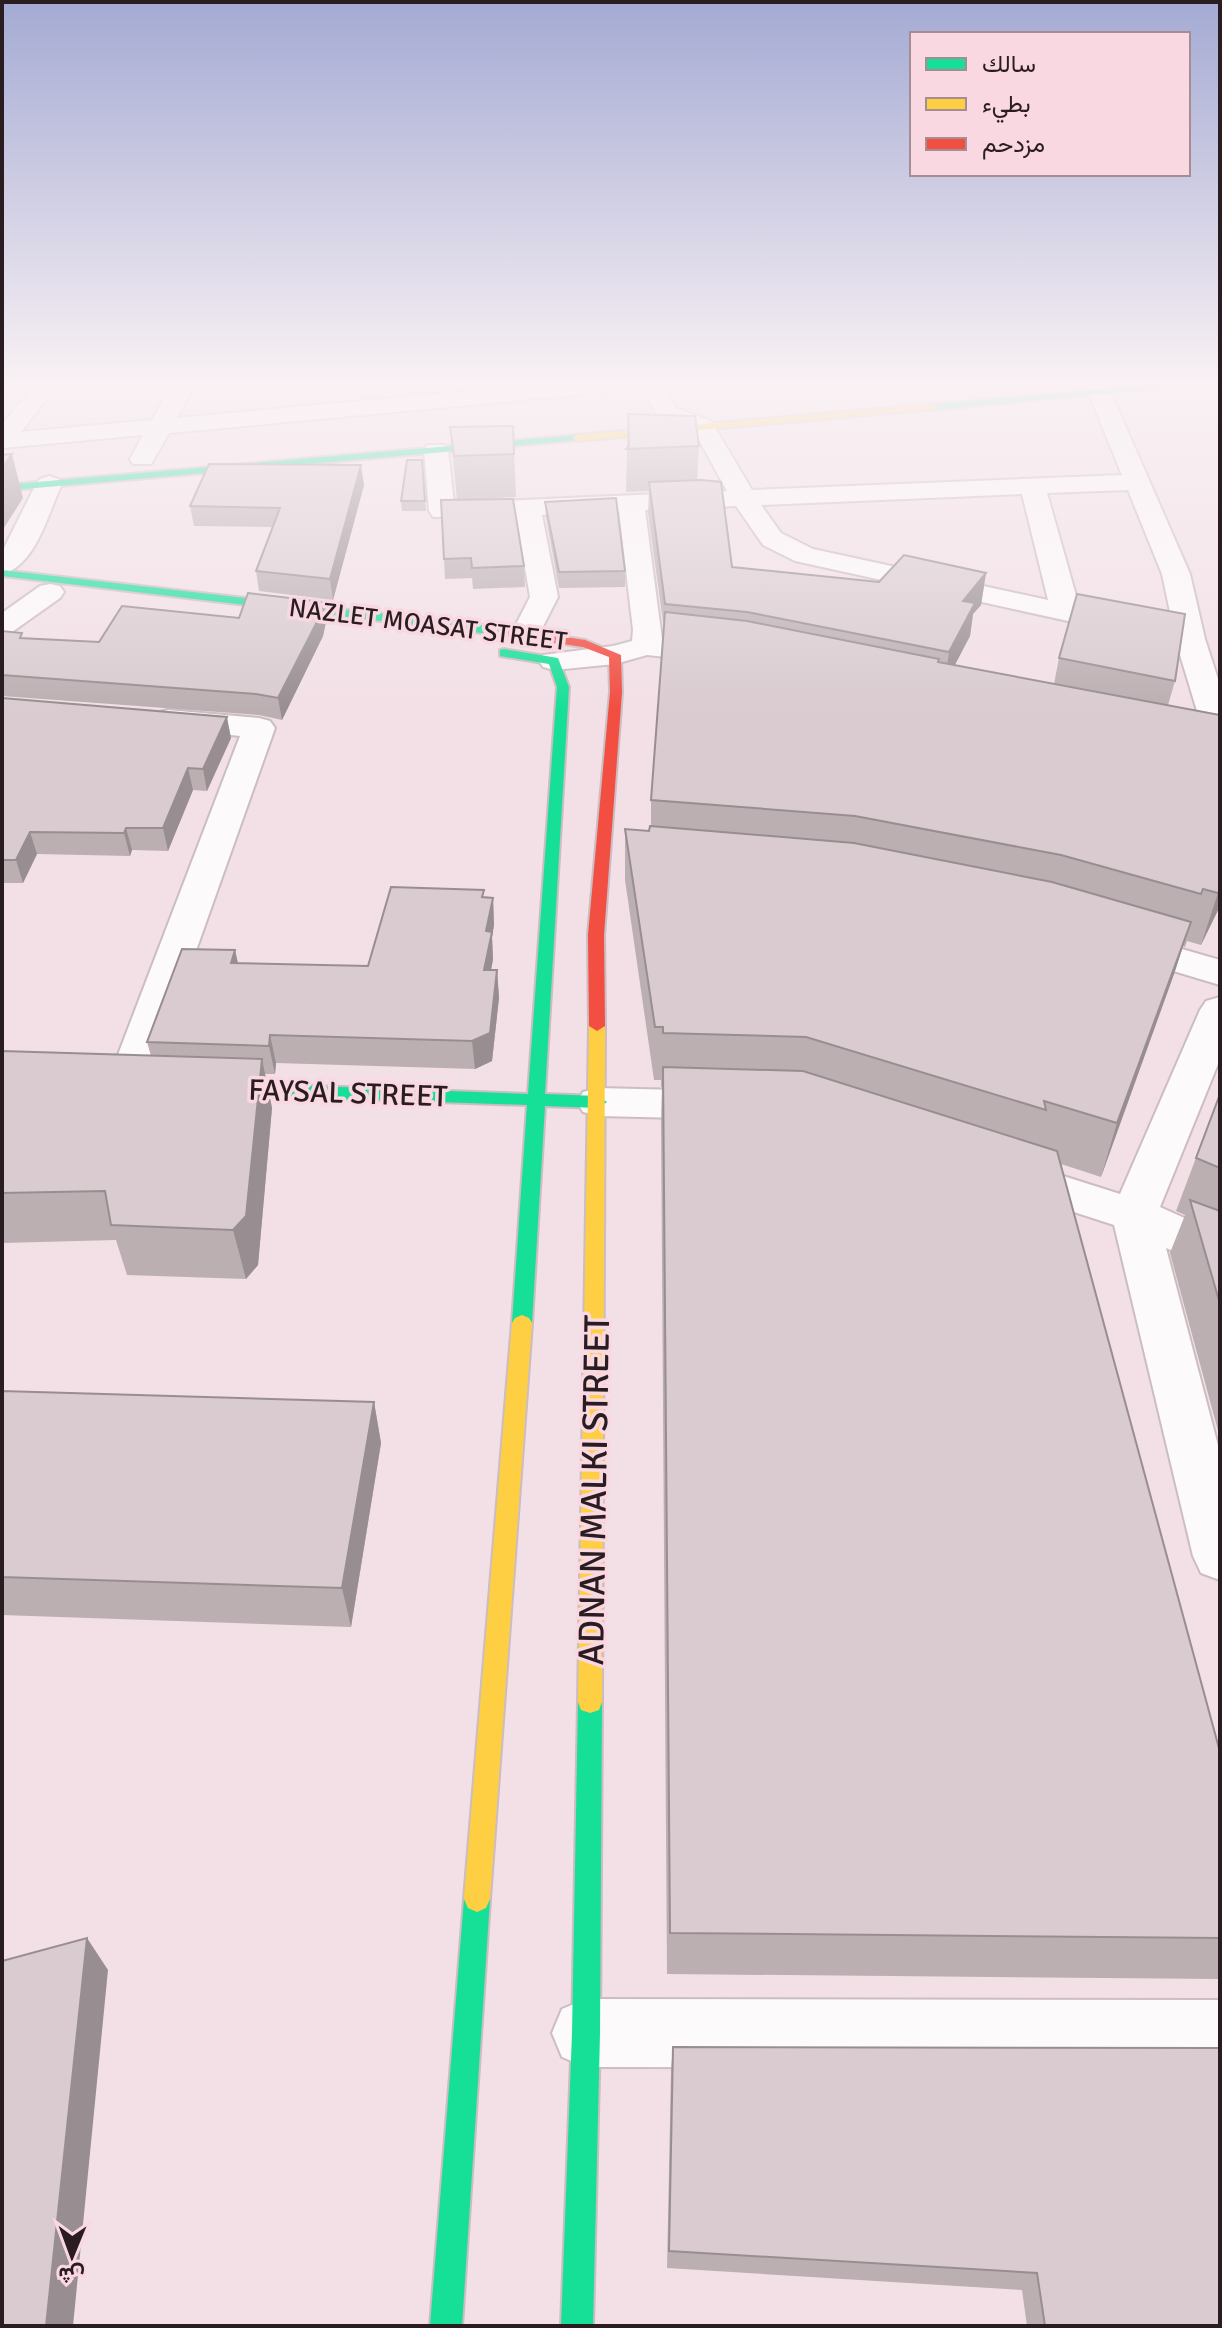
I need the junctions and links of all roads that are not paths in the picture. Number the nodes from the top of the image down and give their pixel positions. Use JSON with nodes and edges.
{"nodes":[{"id":1,"x":45,"y":493,"type":"edge"},
{"id":2,"x":440,"y":493,"type":"edge"},
{"id":3,"x":742,"y":493,"type":"edge"},
{"id":4,"x":908,"y":493,"type":"edge"},
{"id":5,"x":1034,"y":493,"type":"edge"},
{"id":6,"x":1142,"y":493,"type":"edge"},
{"id":7,"x":746,"y":500,"type":"junction"},
{"id":8,"x":631,"y":502,"type":"junction"},
{"id":9,"x":528,"y":507,"type":"junction"},
{"id":10,"x":2,"y":566,"type":"edge"},
{"id":11,"x":2,"y":573,"type":"edge"},
{"id":12,"x":2,"y":587,"type":"edge"},
{"id":13,"x":50,"y":592,"type":"junction"},
{"id":14,"x":1066,"y":612,"type":"junction"},
{"id":15,"x":2,"y":626,"type":"edge"},
{"id":16,"x":361,"y":634,"type":"dead end"},
{"id":17,"x":526,"y":634,"type":"junction"},
{"id":18,"x":1190,"y":639,"type":"junction"},
{"id":19,"x":646,"y":646,"type":"junction"},
{"id":20,"x":485,"y":651,"type":"dead end"},
{"id":21,"x":615,"y":655,"type":"junction"},
{"id":22,"x":744,"y":657,"type":"edge"},
{"id":23,"x":554,"y":661,"type":"junction"},
{"id":24,"x":134,"y":718,"type":"edge"},
{"id":25,"x":1220,"y":734,"type":"edge"},
{"id":26,"x":1189,"y":749,"type":"edge"},
{"id":27,"x":1220,"y":755,"type":"edge"},
{"id":28,"x":1091,"y":934,"type":"edge"},
{"id":29,"x":1220,"y":973,"type":"edge"},
{"id":30,"x":1220,"y":1010,"type":"edge"},
{"id":31,"x":127,"y":1086,"type":"edge"},
{"id":32,"x":190,"y":1088,"type":"edge"},
{"id":33,"x":539,"y":1099,"type":"junction"},
{"id":34,"x":598,"y":1102,"type":"junction"},
{"id":35,"x":768,"y":1106,"type":"edge"},
{"id":36,"x":974,"y":1163,"type":"edge"},
{"id":37,"x":1134,"y":1215,"type":"junction"},
{"id":38,"x":1220,"y":1253,"type":"edge"},
{"id":39,"x":1220,"y":1556,"type":"edge"},
{"id":40,"x":586,"y":2033,"type":"junction"},
{"id":41,"x":1220,"y":2034,"type":"edge"},
{"id":42,"x":446,"y":2326,"type":"edge"},
{"id":43,"x":577,"y":2326,"type":"edge"}],
"edges":[{"from":1,"to":10,"type":"street"},
{"from":2,"to":9,"type":"street"},
{"from":3,"to":7,"type":"street"},
{"from":4,"to":7,"type":"street"},
{"from":5,"to":14,"type":"street"},
{"from":6,"to":18,"type":"street"},
{"from":7,"to":8,"type":"street"},
{"from":7,"to":14,"type":"street"},
{"from":8,"to":9,"type":"street"},
{"from":8,"to":19,"type":"street"},
{"from":9,"to":17,"type":"street"},
{"from":11,"to":17,"type":"main road","name":"NAZLET MOASAT STREET"},
{"from":12,"to":13,"type":"main road","name":"NAZLET MOASAT STREET"},
{"from":13,"to":15,"type":"street"},
{"from":13,"to":16,"type":"main road","name":"NAZLET MOASAT STREET"},
{"from":14,"to":18,"type":"street"},
{"from":17,"to":21,"type":"main road","name":"NAZLET MOASAT STREET"},
{"from":18,"to":25,"type":"street"},
{"from":19,"to":21,"type":"street","name":"NAZLET MOASAT STREET"},
{"from":19,"to":22,"type":"street","name":"NAZLET MOASAT STREET"},
{"from":20,"to":23,"type":"main road","name":"NAZLET MOASAT STREET"},
{"from":21,"to":23,"type":"street","name":"NAZLET MOASAT STREET"},
{"from":21,"to":34,"type":"main road","name":"ADNAN MALKI STREET"},
{"from":23,"to":33,"type":"main road"},
{"from":24,"to":31,"type":"street"},
{"from":26,"to":27,"type":"street"},
{"from":28,"to":29,"type":"street"},
{"from":30,"to":37,"type":"street"},
{"from":32,"to":33,"type":"main road","name":"FAYSAL STREET"},
{"from":33,"to":34,"type":"main road","name":"FAYSAL STREET"},
{"from":33,"to":42,"type":"main road"},
{"from":34,"to":35,"type":"street"},
{"from":34,"to":40,"type":"main road","name":"ADNAN MALKI STREET"},
{"from":36,"to":37,"type":"street"},
{"from":37,"to":38,"type":"street"},
{"from":37,"to":39,"type":"street"},
{"from":40,"to":41,"type":"street"},
{"from":40,"to":43,"type":"main road","name":"ADNAN MALKI STREET"}]}
